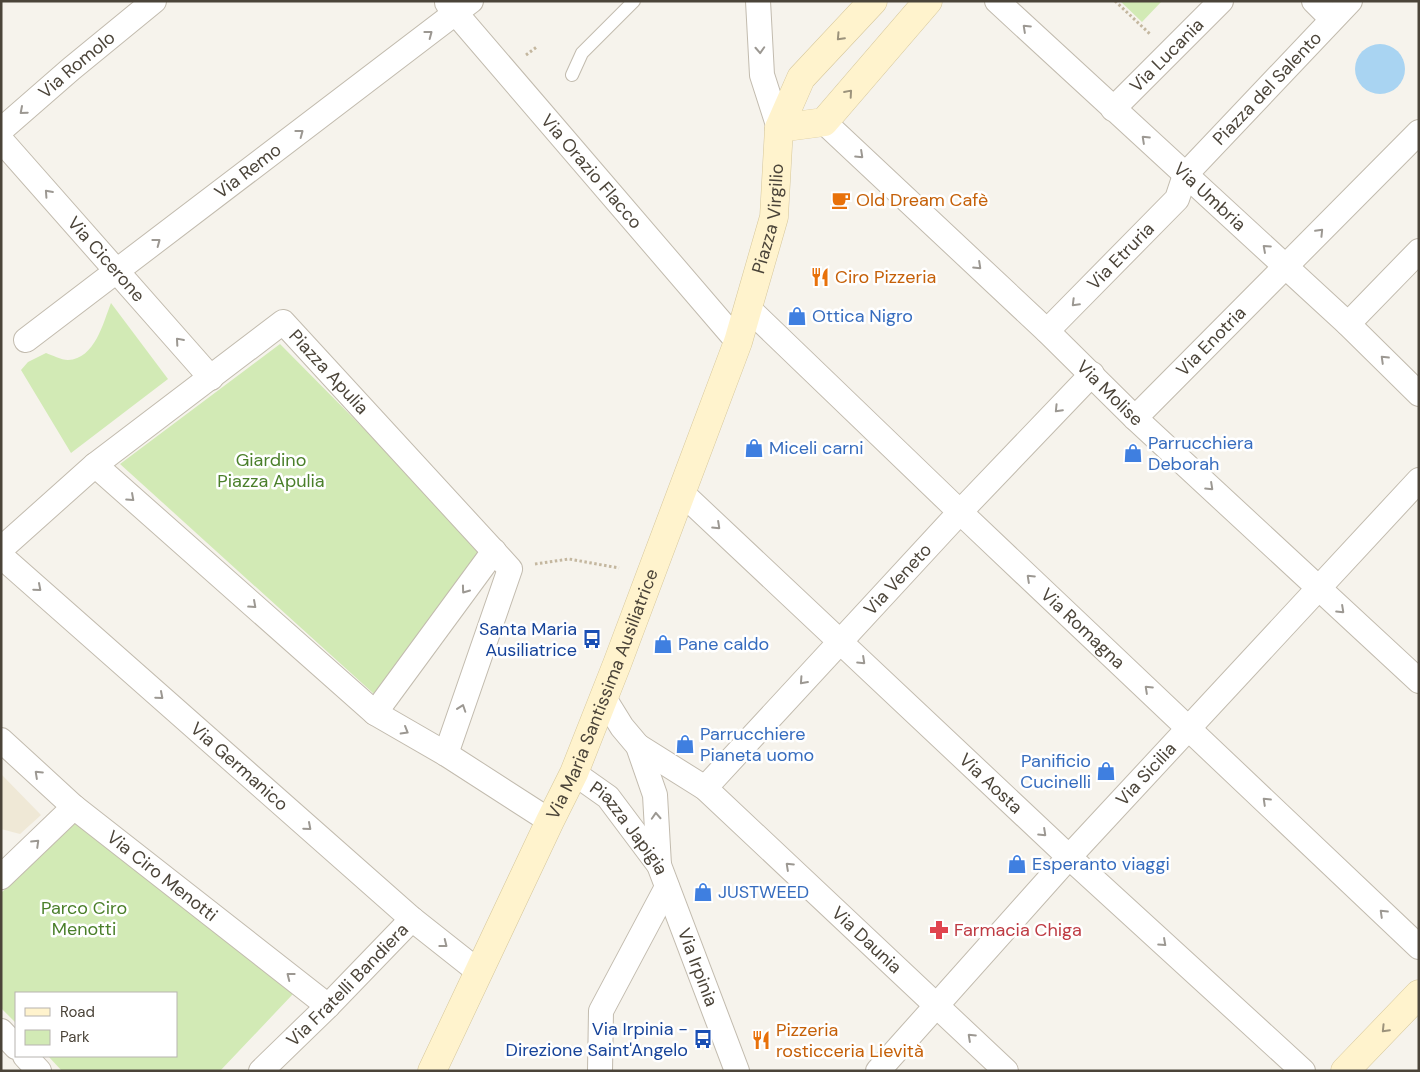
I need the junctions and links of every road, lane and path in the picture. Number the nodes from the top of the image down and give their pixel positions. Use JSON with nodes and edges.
{"nodes":[{"id":1,"x":154,"y":1,"type":"edge"},
{"id":2,"x":634,"y":1,"type":"edge"},
{"id":3,"x":758,"y":1,"type":"edge"},
{"id":4,"x":874,"y":1,"type":"edge"},
{"id":5,"x":928,"y":1,"type":"edge"},
{"id":6,"x":997,"y":1,"type":"edge"},
{"id":7,"x":1116,"y":1,"type":"edge"},
{"id":8,"x":1220,"y":1,"type":"edge"},
{"id":9,"x":1314,"y":1,"type":"edge"},
{"id":10,"x":1350,"y":1,"type":"edge"},
{"id":11,"x":457,"y":5,"type":"edge"},
{"id":12,"x":1332,"y":19,"type":"junction"},
{"id":13,"x":1151,"y":35,"type":"dead end"},
{"id":14,"x":538,"y":46,"type":"dead end"},
{"id":15,"x":526,"y":56,"type":"dead end"},
{"id":16,"x":572,"y":75,"type":"dead end"},
{"id":17,"x":1113,"y":109,"type":"junction"},
{"id":18,"x":824,"y":122,"type":"junction"},
{"id":19,"x":779,"y":128,"type":"junction"},
{"id":20,"x":1,"y":130,"type":"edge"},
{"id":21,"x":1419,"y":132,"type":"edge"},
{"id":22,"x":1,"y":140,"type":"edge"},
{"id":23,"x":1184,"y":175,"type":"junction"},
{"id":24,"x":1419,"y":251,"type":"edge"},
{"id":25,"x":1286,"y":267,"type":"junction"},
{"id":26,"x":118,"y":271,"type":"junction"},
{"id":27,"x":749,"y":309,"type":"junction"},
{"id":28,"x":1348,"y":324,"type":"junction"},
{"id":29,"x":1047,"y":331,"type":"junction"},
{"id":30,"x":26,"y":340,"type":"dead end"},
{"id":31,"x":738,"y":342,"type":"junction"},
{"id":32,"x":1092,"y":374,"type":"junction"},
{"id":33,"x":211,"y":378,"type":"junction"},
{"id":34,"x":1419,"y":394,"type":"edge"},
{"id":35,"x":1135,"y":418,"type":"junction"},
{"id":36,"x":95,"y":465,"type":"junction"},
{"id":37,"x":1419,"y":480,"type":"edge"},
{"id":38,"x":682,"y":493,"type":"junction"},
{"id":39,"x":960,"y":512,"type":"junction"},
{"id":40,"x":1,"y":550,"type":"edge"},
{"id":41,"x":494,"y":551,"type":"junction"},
{"id":42,"x":1,"y":556,"type":"edge"},
{"id":43,"x":619,"y":568,"type":"dead end"},
{"id":44,"x":510,"y":569,"type":"junction"},
{"id":45,"x":1317,"y":588,"type":"junction"},
{"id":46,"x":840,"y":640,"type":"junction"},
{"id":47,"x":1419,"y":681,"type":"edge"},
{"id":48,"x":604,"y":698,"type":"junction"},
{"id":49,"x":375,"y":713,"type":"junction"},
{"id":50,"x":1189,"y":728,"type":"junction"},
{"id":51,"x":1,"y":740,"type":"edge"},
{"id":52,"x":638,"y":746,"type":"junction"},
{"id":53,"x":446,"y":754,"type":"junction"},
{"id":54,"x":574,"y":773,"type":"junction"},
{"id":55,"x":705,"y":788,"type":"junction"},
{"id":56,"x":74,"y":807,"type":"junction"},
{"id":57,"x":550,"y":821,"type":"junction"},
{"id":58,"x":1069,"y":857,"type":"junction"},
{"id":59,"x":659,"y":865,"type":"junction"},
{"id":60,"x":1,"y":877,"type":"edge"},
{"id":61,"x":667,"y":887,"type":"junction"},
{"id":62,"x":412,"y":919,"type":"junction"},
{"id":63,"x":1419,"y":947,"type":"edge"},
{"id":64,"x":479,"y":972,"type":"junction"},
{"id":65,"x":1419,"y":994,"type":"edge"},
{"id":66,"x":937,"y":1005,"type":"junction"},
{"id":67,"x":328,"y":1006,"type":"junction"},
{"id":68,"x":1,"y":1031,"type":"edge"},
{"id":69,"x":15,"y":1046,"type":"edge"},
{"id":70,"x":26,"y":1057,"type":"edge"},
{"id":71,"x":40,"y":1071,"type":"edge"},
{"id":72,"x":261,"y":1071,"type":"edge"},
{"id":73,"x":432,"y":1071,"type":"edge"},
{"id":74,"x":600,"y":1071,"type":"edge"},
{"id":75,"x":737,"y":1071,"type":"edge"},
{"id":76,"x":878,"y":1071,"type":"edge"},
{"id":77,"x":1006,"y":1071,"type":"edge"},
{"id":78,"x":1303,"y":1071,"type":"edge"},
{"id":79,"x":1345,"y":1071,"type":"edge"}],
"edges":[{"from":1,"to":20,"type":"street","name":"Via Romolo","one_way":true},
{"from":2,"to":16,"type":"lane"},
{"from":3,"to":19,"type":"street","one_way":true},
{"from":4,"to":19,"type":"street","one_way":true},
{"from":18,"to":5,"type":"street","one_way":true},
{"from":17,"to":6,"type":"street","name":"Via Umbria","one_way":true},
{"from":7,"to":13,"type":"path"},
{"from":8,"to":17,"type":"street","name":"Via Lucania"},
{"from":9,"to":12,"type":"street"},
{"from":10,"to":12,"type":"street","name":"Piazza del Salento"},
{"from":26,"to":11,"type":"street","name":"Via Remo","one_way":true},
{"from":11,"to":31,"type":"street","name":"Via Orazio Flacco"},
{"from":12,"to":23,"type":"street","name":"Piazza del Salento"},
{"from":14,"to":15,"type":"path"},
{"from":23,"to":17,"type":"street","name":"Via Umbria","one_way":true},
{"from":18,"to":19,"type":"street"},
{"from":18,"to":29,"type":"street","name":"Via Molise","one_way":true},
{"from":19,"to":27,"type":"street","name":"Piazza Virgilio"},
{"from":25,"to":21,"type":"street","one_way":true},
{"from":26,"to":22,"type":"street","name":"Via Cicerone","one_way":true},
{"from":25,"to":23,"type":"street","name":"Via Umbria","one_way":true},
{"from":23,"to":29,"type":"street","name":"Via Etruria","one_way":true},
{"from":24,"to":28,"type":"street"},
{"from":25,"to":28,"type":"street","name":"Via Umbria"},
{"from":25,"to":35,"type":"street","name":"Via Enotria"},
{"from":26,"to":30,"type":"street","name":"Via Remo"},
{"from":33,"to":26,"type":"street","name":"Via Cicerone","one_way":true},
{"from":27,"to":31,"type":"street","name":"Via Maria Santissima Ausiliatrice"},
{"from":27,"to":39,"type":"street","name":"Via Romagna"},
{"from":34,"to":28,"type":"street","name":"Via Umbria","one_way":true},
{"from":29,"to":32,"type":"street","name":"Via Molise"},
{"from":31,"to":38,"type":"street","name":"Via Maria Santissima Ausiliatrice"},
{"from":32,"to":35,"type":"street","name":"Via Molise"},
{"from":32,"to":39,"type":"street","name":"Via Veneto","one_way":true},
{"from":33,"to":36,"type":"street","name":"Piazza Apulia"},
{"from":33,"to":41,"type":"street","name":"Piazza Apulia"},
{"from":35,"to":45,"type":"street","name":"Via Molise","one_way":true},
{"from":36,"to":40,"type":"street","name":"Piazza Apulia"},
{"from":36,"to":49,"type":"street","one_way":true},
{"from":37,"to":45,"type":"street","name":"Via Sicilia"},
{"from":38,"to":46,"type":"street","name":"Via Aosta","one_way":true},
{"from":38,"to":48,"type":"street","name":"Via Maria Santissima Ausiliatrice"},
{"from":39,"to":46,"type":"street","name":"Via Veneto"},
{"from":50,"to":39,"type":"street","name":"Via Romagna","one_way":true},
{"from":41,"to":44,"type":"street","name":"Piazza Apulia"},
{"from":41,"to":49,"type":"street","one_way":true},
{"from":42,"to":62,"type":"street","name":"Via Germanico","one_way":true},
{"from":43,"to":44,"type":"path"},
{"from":53,"to":44,"type":"street","one_way":true},
{"from":45,"to":47,"type":"street","name":"Via Molise","one_way":true},
{"from":45,"to":50,"type":"street","name":"Via Sicilia"},
{"from":46,"to":55,"type":"street","name":"Via Veneto","one_way":true},
{"from":46,"to":58,"type":"street","name":"Via Aosta","one_way":true},
{"from":48,"to":52,"type":"street","name":"Piazza Japigia"},
{"from":48,"to":54,"type":"street","name":"Via Maria Santissima Ausiliatrice"},
{"from":49,"to":53,"type":"street","one_way":true},
{"from":50,"to":58,"type":"street","name":"Via Sicilia"},
{"from":63,"to":50,"type":"street","name":"Via Romagna","one_way":true},
{"from":56,"to":51,"type":"street","name":"Via Ciro Menotti","one_way":true},
{"from":52,"to":55,"type":"street","name":"Piazza Japigia"},
{"from":59,"to":52,"type":"street","name":"Piazza Japigia","one_way":true},
{"from":53,"to":57,"type":"street"},
{"from":54,"to":57,"type":"street","name":"Via Maria Santissima Ausiliatrice"},
{"from":54,"to":59,"type":"street","name":"Piazza Japigia"},
{"from":66,"to":55,"type":"street","name":"Via Daunia","one_way":true},
{"from":60,"to":56,"type":"street","one_way":true},
{"from":67,"to":56,"type":"street","name":"Via Ciro Menotti","one_way":true},
{"from":57,"to":64,"type":"street","name":"Via Maria Santissima Ausiliatrice"},
{"from":58,"to":66,"type":"street","name":"Via Sicilia"},
{"from":58,"to":78,"type":"street","name":"Via Aosta","one_way":true},
{"from":59,"to":61,"type":"street","name":"Via Irpinia"},
{"from":61,"to":74,"type":"street"},
{"from":61,"to":75,"type":"street","name":"Via Irpinia"},
{"from":62,"to":64,"type":"street","name":"Via Germanico","one_way":true},
{"from":62,"to":67,"type":"street","name":"Via Fratelli Bandiera"},
{"from":64,"to":73,"type":"street","name":"Via Maria Santissima Ausiliatrice"},
{"from":65,"to":79,"type":"street","one_way":true},
{"from":66,"to":76,"type":"street","name":"Via Sicilia"},
{"from":77,"to":66,"type":"street","name":"Via Daunia","one_way":true},
{"from":67,"to":72,"type":"street","name":"Via Fratelli Bandiera"},
{"from":68,"to":69,"type":"street"},
{"from":70,"to":71,"type":"street"}]}
